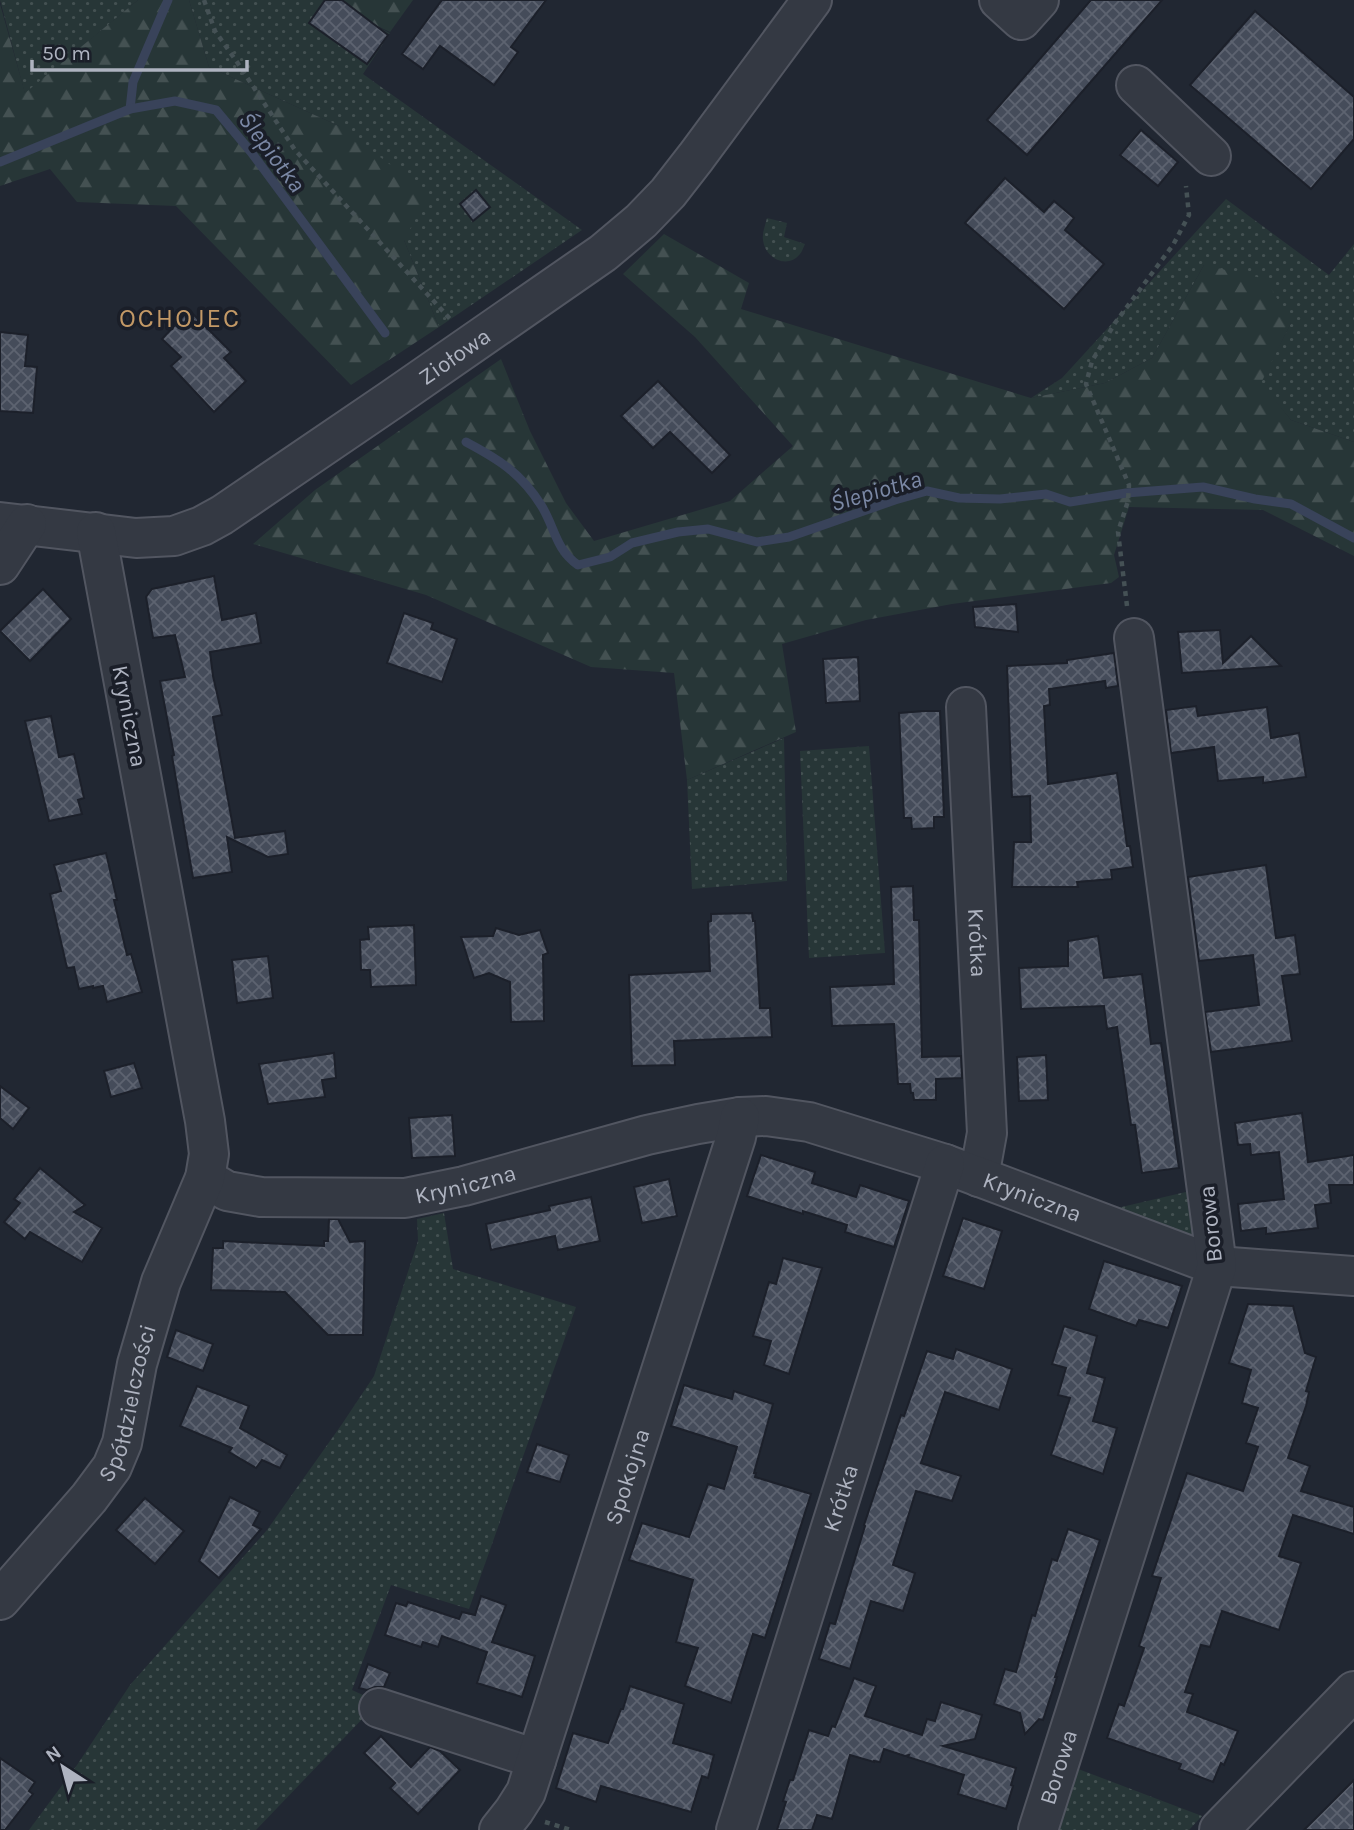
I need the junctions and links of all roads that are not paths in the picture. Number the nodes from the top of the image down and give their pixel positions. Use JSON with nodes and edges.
{"nodes":[{"id":1,"x":811,"y":0,"type":"edge"},
{"id":2,"x":999,"y":0,"type":"edge"},
{"id":3,"x":1039,"y":0,"type":"edge"},
{"id":4,"x":1136,"y":85,"type":"dead end"},
{"id":5,"x":1211,"y":156,"type":"dead end"},
{"id":6,"x":14,"y":523,"type":"edge"},
{"id":7,"x":96,"y":532,"type":"junction"},
{"id":8,"x":0,"y":565,"type":"edge"},
{"id":9,"x":1130,"y":622,"type":"road end"},
{"id":10,"x":966,"y":707,"type":"dead end"},
{"id":11,"x":740,"y":1117,"type":"junction"},
{"id":12,"x":962,"y":1171,"type":"junction"},
{"id":13,"x":205,"y":1178,"type":"junction"},
{"id":14,"x":1217,"y":1266,"type":"junction"},
{"id":15,"x":1354,"y":1276,"type":"edge"},
{"id":16,"x":0,"y":1600,"type":"edge"},
{"id":17,"x":1348,"y":1706,"type":"edge"},
{"id":18,"x":379,"y":1708,"type":"dead end"},
{"id":19,"x":536,"y":1761,"type":"junction"},
{"id":20,"x":499,"y":1830,"type":"edge"},
{"id":21,"x":736,"y":1830,"type":"edge"},
{"id":22,"x":1038,"y":1830,"type":"edge"},
{"id":23,"x":1219,"y":1830,"type":"edge"}],
"edges":[{"from":1,"to":7,"type":"street","name":"Ziołowa"},
{"from":2,"to":3,"type":"street"},
{"from":4,"to":5,"type":"street"},
{"from":6,"to":7,"type":"street","name":"Ziołowa"},
{"from":6,"to":8,"type":"street"},
{"from":7,"to":13,"type":"street","name":"Kryniczna"},
{"from":9,"to":14,"type":"street","name":"Borowa"},
{"from":10,"to":12,"type":"street","name":"Krótka"},
{"from":11,"to":12,"type":"street","name":"Kryniczna"},
{"from":11,"to":13,"type":"street","name":"Kryniczna"},
{"from":11,"to":19,"type":"street","name":"Spokojna"},
{"from":12,"to":14,"type":"street","name":"Kryniczna"},
{"from":12,"to":21,"type":"street","name":"Krótka"},
{"from":13,"to":16,"type":"street","name":"Spółdzielczości"},
{"from":14,"to":15,"type":"street","name":"Kryniczna"},
{"from":14,"to":22,"type":"street","name":"Borowa"},
{"from":17,"to":23,"type":"street"},
{"from":18,"to":19,"type":"street"},
{"from":19,"to":20,"type":"street","name":"Spokojna"}]}
